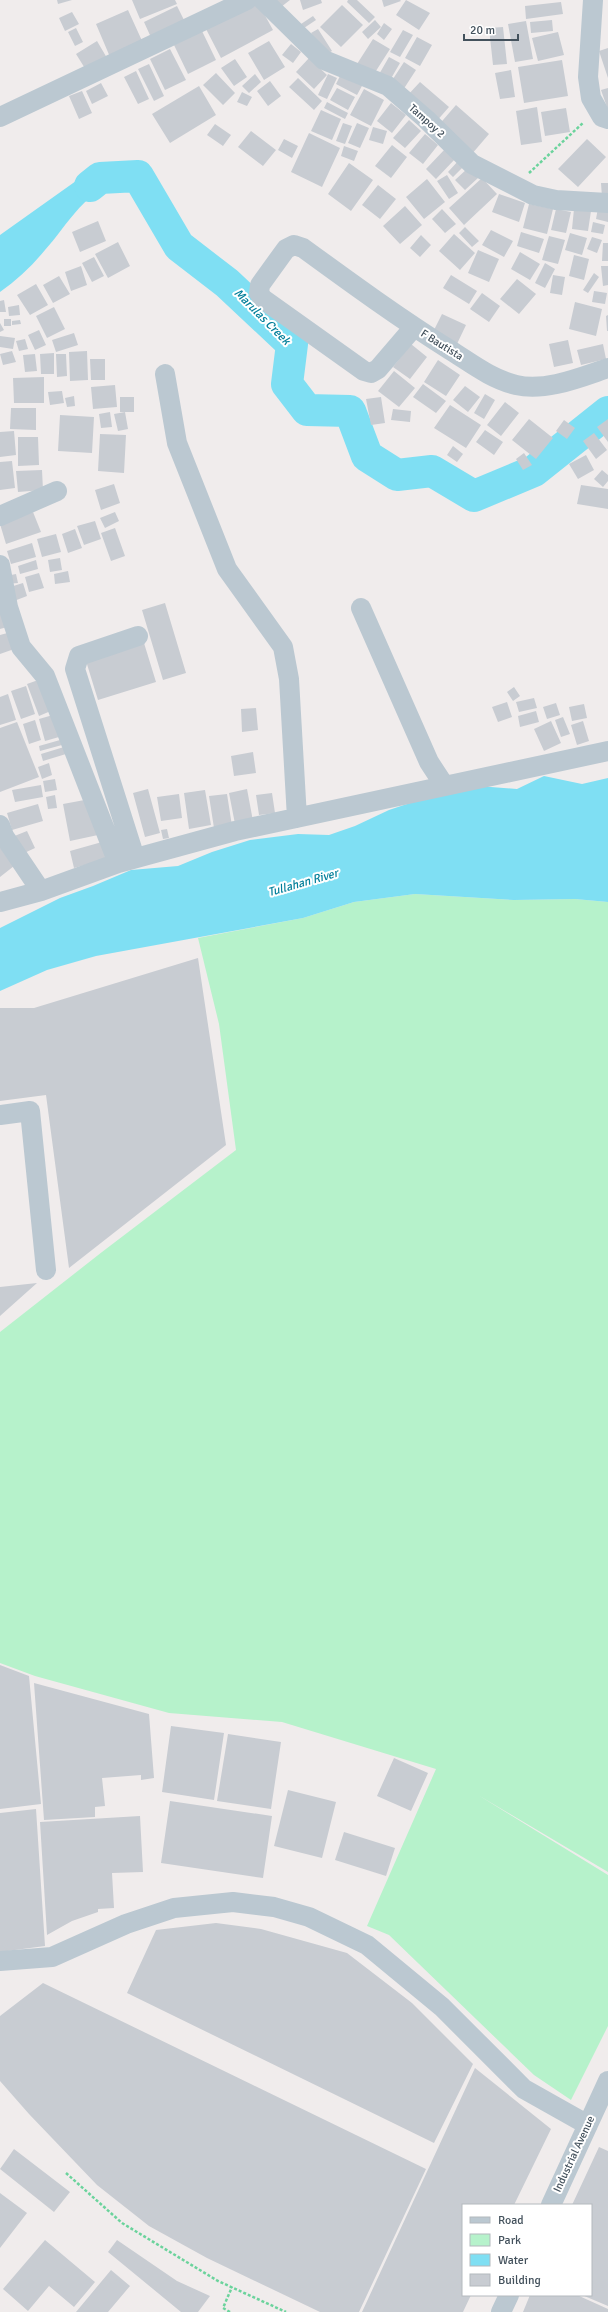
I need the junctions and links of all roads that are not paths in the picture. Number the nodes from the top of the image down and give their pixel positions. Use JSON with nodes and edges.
{"nodes":[{"id":1,"x":247,"y":0,"type":"edge"},
{"id":2,"x":263,"y":0,"type":"edge"},
{"id":3,"x":594,"y":0,"type":"edge"},
{"id":4,"x":600,"y":31,"type":"edge"},
{"id":5,"x":603,"y":114,"type":"edge"},
{"id":6,"x":0,"y":117,"type":"edge"},
{"id":7,"x":608,"y":204,"type":"edge"},
{"id":8,"x":414,"y":327,"type":"junction"},
{"id":9,"x":608,"y":368,"type":"edge"},
{"id":10,"x":164,"y":374,"type":"dead end"},
{"id":11,"x":57,"y":491,"type":"dead end"},
{"id":12,"x":0,"y":516,"type":"edge"},
{"id":13,"x":0,"y":565,"type":"edge"},
{"id":14,"x":361,"y":608,"type":"dead end"},
{"id":15,"x":138,"y":636,"type":"dead end"},
{"id":16,"x":608,"y":751,"type":"edge"},
{"id":17,"x":444,"y":785,"type":"junction"},
{"id":18,"x":297,"y":818,"type":"junction"},
{"id":19,"x":0,"y":825,"type":"edge"},
{"id":20,"x":126,"y":860,"type":"junction"},
{"id":21,"x":41,"y":891,"type":"junction"},
{"id":22,"x":0,"y":902,"type":"edge"},
{"id":23,"x":0,"y":1115,"type":"edge"},
{"id":24,"x":46,"y":1270,"type":"dead end"},
{"id":25,"x":0,"y":1961,"type":"edge"},
{"id":26,"x":608,"y":2081,"type":"edge"},
{"id":27,"x":588,"y":2125,"type":"junction"},
{"id":28,"x":551,"y":2204,"type":"edge"},
{"id":29,"x":509,"y":2296,"type":"edge"},
{"id":30,"x":501,"y":2312,"type":"edge"}],
"edges":[{"from":1,"to":6,"type":"street"},
{"from":2,"to":7,"type":"street","name":"Tampoy 2"},
{"from":3,"to":4,"type":"street"},
{"from":4,"to":5,"type":"street"},
{"from":8,"to":8,"type":"street","name":"F Bautista"},
{"from":8,"to":9,"type":"street","name":"F Bautista"},
{"from":10,"to":18,"type":"street"},
{"from":11,"to":12,"type":"street"},
{"from":13,"to":20,"type":"street"},
{"from":14,"to":17,"type":"street"},
{"from":15,"to":20,"type":"street"},
{"from":16,"to":17,"type":"street"},
{"from":17,"to":18,"type":"street"},
{"from":18,"to":20,"type":"street"},
{"from":19,"to":21,"type":"street"},
{"from":20,"to":21,"type":"street"},
{"from":21,"to":22,"type":"street"},
{"from":23,"to":24,"type":"street"},
{"from":25,"to":27,"type":"street"},
{"from":26,"to":27,"type":"street","name":"Industrial Avenue"},
{"from":27,"to":28,"type":"street","name":"Industrial Avenue"},
{"from":29,"to":30,"type":"street"}]}
